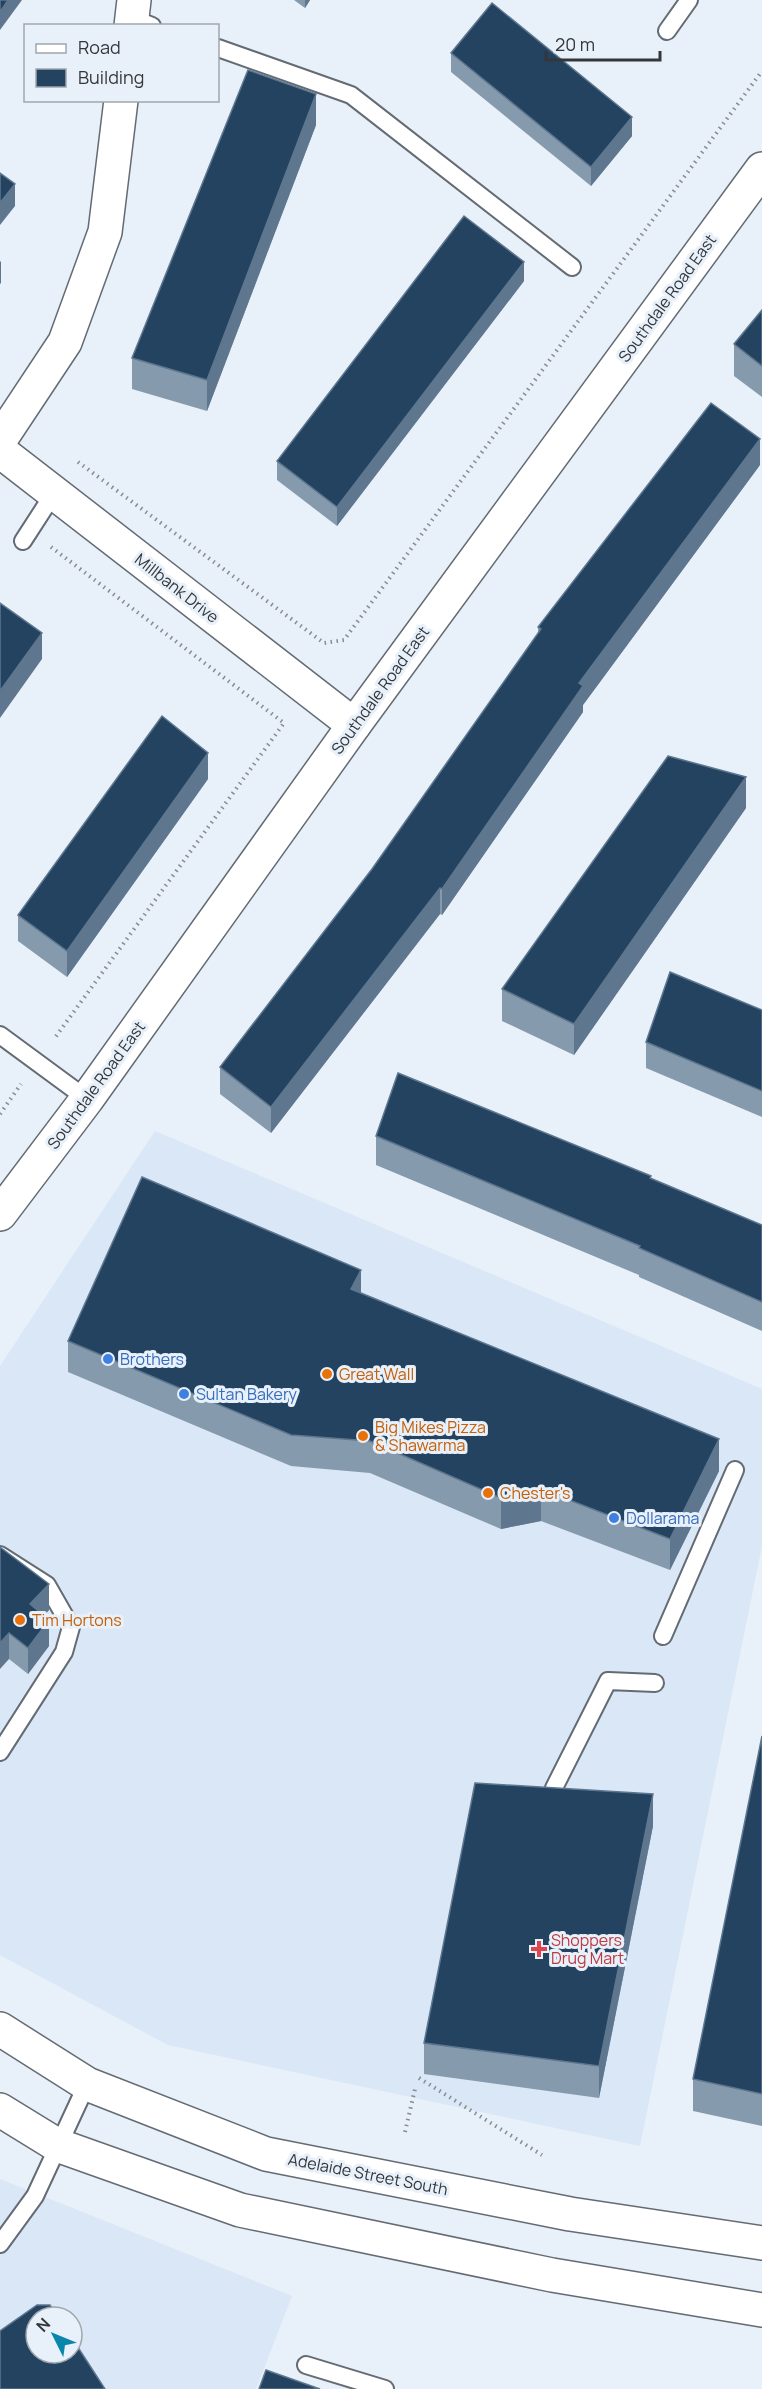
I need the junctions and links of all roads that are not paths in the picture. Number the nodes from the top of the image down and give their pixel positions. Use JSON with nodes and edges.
{"nodes":[{"id":1,"x":689,"y":0,"type":"edge"},
{"id":2,"x":667,"y":31,"type":"dead end"},
{"id":3,"x":219,"y":48,"type":"edge"},
{"id":4,"x":121,"y":102,"type":"edge"},
{"id":5,"x":762,"y":169,"type":"edge"},
{"id":6,"x":572,"y":267,"type":"dead end"},
{"id":7,"x":0,"y":440,"type":"edge"},
{"id":8,"x":0,"y":450,"type":"edge"},
{"id":9,"x":54,"y":493,"type":"junction"},
{"id":10,"x":26,"y":536,"type":"road end"},
{"id":11,"x":354,"y":724,"type":"junction"},
{"id":12,"x":0,"y":1035,"type":"edge"},
{"id":13,"x":87,"y":1099,"type":"junction"},
{"id":14,"x":0,"y":1214,"type":"edge"},
{"id":15,"x":735,"y":1470,"type":"dead end"},
{"id":16,"x":0,"y":1556,"type":"edge"},
{"id":17,"x":663,"y":1636,"type":"dead end"},
{"id":18,"x":655,"y":1683,"type":"dead end"},
{"id":19,"x":0,"y":1752,"type":"edge"},
{"id":20,"x":554,"y":1788,"type":"edge"},
{"id":21,"x":0,"y":2029,"type":"edge"},
{"id":22,"x":87,"y":2084,"type":"junction"},
{"id":23,"x":0,"y":2110,"type":"edge"},
{"id":24,"x":57,"y":2145,"type":"junction"},
{"id":25,"x":762,"y":2243,"type":"edge"},
{"id":26,"x":0,"y":2244,"type":"edge"},
{"id":27,"x":762,"y":2310,"type":"edge"},
{"id":28,"x":306,"y":2365,"type":"dead end"},
{"id":29,"x":385,"y":2389,"type":"edge"}],
"edges":[{"from":1,"to":2,"type":"lane"},
{"from":3,"to":6,"type":"lane"},
{"from":4,"to":7,"type":"street"},
{"from":5,"to":11,"type":"street","name":"Southdale Road East"},
{"from":8,"to":9,"type":"street","name":"Millbank Drive"},
{"from":9,"to":10,"type":"lane"},
{"from":9,"to":11,"type":"street","name":"Millbank Drive"},
{"from":11,"to":13,"type":"street","name":"Southdale Road East"},
{"from":12,"to":13,"type":"lane"},
{"from":13,"to":14,"type":"street","name":"Southdale Road East"},
{"from":15,"to":17,"type":"lane"},
{"from":16,"to":19,"type":"lane"},
{"from":18,"to":20,"type":"lane"},
{"from":21,"to":22,"type":"street","name":"Adelaide Street South"},
{"from":22,"to":24,"type":"lane"},
{"from":22,"to":25,"type":"street","name":"Adelaide Street South"},
{"from":23,"to":24,"type":"street"},
{"from":24,"to":26,"type":"lane"},
{"from":24,"to":27,"type":"street"},
{"from":28,"to":29,"type":"lane"}]}
